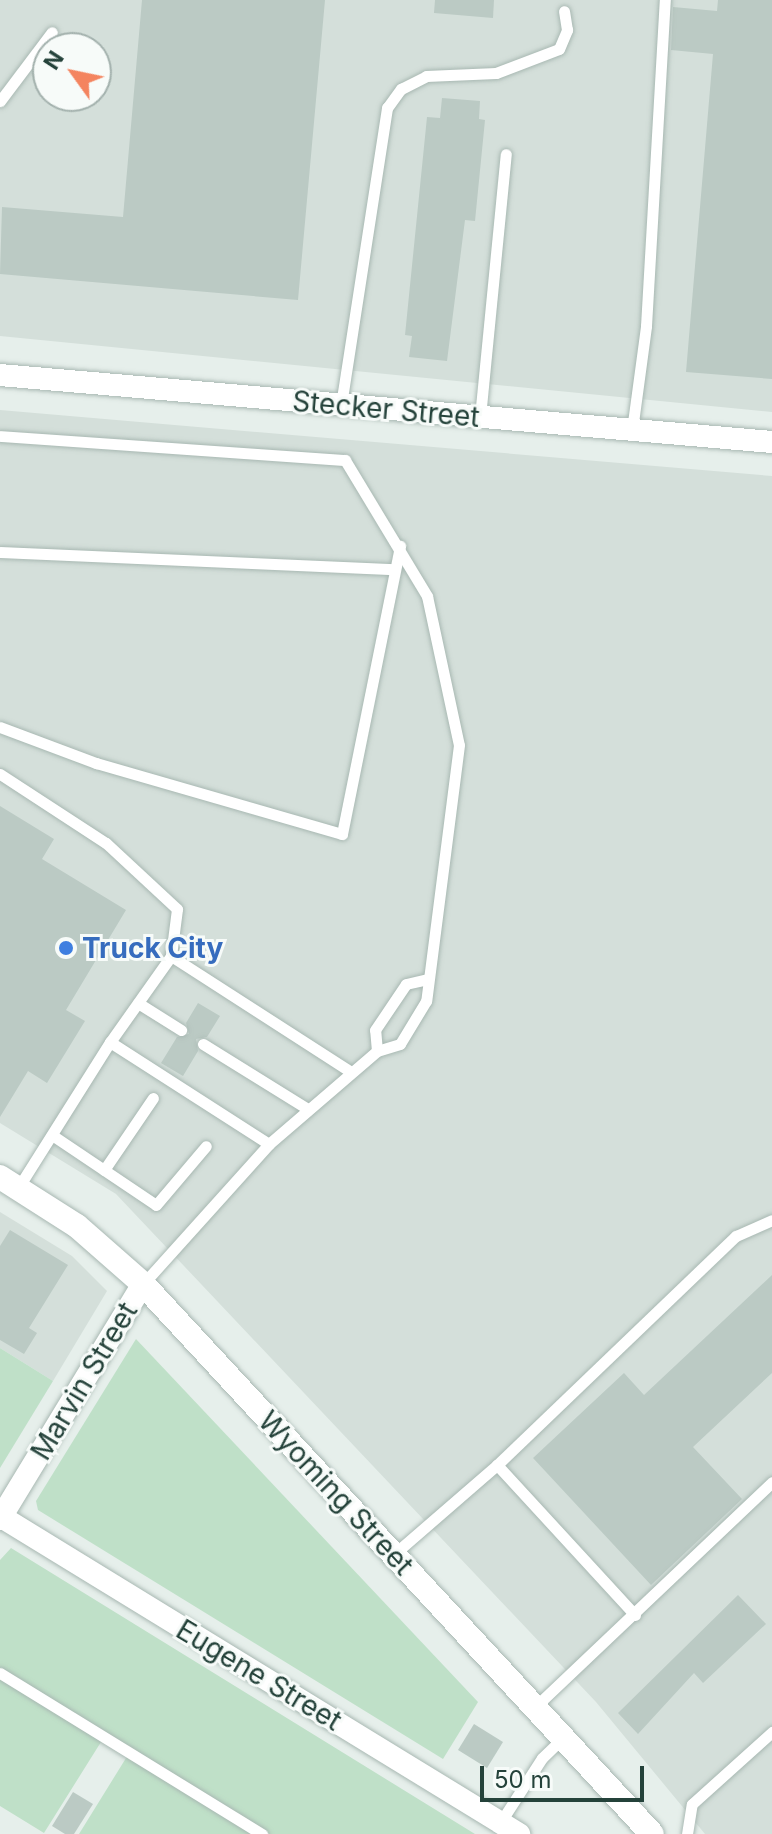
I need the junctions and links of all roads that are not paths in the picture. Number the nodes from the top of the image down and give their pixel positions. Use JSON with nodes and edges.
{"nodes":[{"id":1,"x":665,"y":0,"type":"edge"},
{"id":2,"x":564,"y":11,"type":"dead end"},
{"id":3,"x":32,"y":59,"type":"edge"},
{"id":4,"x":0,"y":101,"type":"edge"},
{"id":5,"x":506,"y":154,"type":"dead end"},
{"id":6,"x":0,"y":375,"type":"edge"},
{"id":7,"x":341,"y":405,"type":"junction"},
{"id":8,"x":480,"y":417,"type":"junction"},
{"id":9,"x":632,"y":430,"type":"junction"},
{"id":10,"x":0,"y":436,"type":"edge"},
{"id":11,"x":772,"y":442,"type":"edge"},
{"id":12,"x":400,"y":545,"type":"junction"},
{"id":13,"x":0,"y":552,"type":"edge"},
{"id":14,"x":395,"y":569,"type":"junction"},
{"id":15,"x":0,"y":727,"type":"edge"},
{"id":16,"x":0,"y":774,"type":"edge"},
{"id":17,"x":171,"y":956,"type":"junction"},
{"id":18,"x":428,"y":979,"type":"junction"},
{"id":19,"x":138,"y":1003,"type":"junction"},
{"id":20,"x":181,"y":1030,"type":"dead end"},
{"id":21,"x":110,"y":1042,"type":"junction"},
{"id":22,"x":203,"y":1044,"type":"dead end"},
{"id":23,"x":377,"y":1051,"type":"junction"},
{"id":24,"x":351,"y":1072,"type":"junction"},
{"id":25,"x":153,"y":1098,"type":"dead end"},
{"id":26,"x":308,"y":1109,"type":"junction"},
{"id":27,"x":52,"y":1135,"type":"junction"},
{"id":28,"x":269,"y":1144,"type":"junction"},
{"id":29,"x":206,"y":1146,"type":"dead end"},
{"id":30,"x":104,"y":1170,"type":"junction"},
{"id":31,"x":9,"y":1182,"type":"edge"},
{"id":32,"x":772,"y":1220,"type":"edge"},
{"id":33,"x":143,"y":1284,"type":"junction"},
{"id":34,"x":497,"y":1465,"type":"junction"},
{"id":35,"x":772,"y":1482,"type":"edge"},
{"id":36,"x":0,"y":1518,"type":"edge"},
{"id":37,"x":393,"y":1555,"type":"junction"},
{"id":38,"x":635,"y":1615,"type":"junction"},
{"id":39,"x":0,"y":1673,"type":"edge"},
{"id":40,"x":534,"y":1707,"type":"junction"},
{"id":41,"x":772,"y":1732,"type":"edge"},
{"id":42,"x":563,"y":1738,"type":"junction"},
{"id":43,"x":509,"y":1828,"type":"edge"},
{"id":44,"x":647,"y":1832,"type":"edge"},
{"id":45,"x":262,"y":1834,"type":"edge"},
{"id":46,"x":687,"y":1834,"type":"edge"}],
"edges":[{"from":1,"to":9,"type":"lane"},
{"from":2,"to":7,"type":"lane"},
{"from":3,"to":4,"type":"lane"},
{"from":5,"to":8,"type":"lane"},
{"from":6,"to":7,"type":"street","name":"Stecker Street"},
{"from":7,"to":8,"type":"street","name":"Stecker Street"},
{"from":8,"to":9,"type":"street","name":"Stecker Street"},
{"from":9,"to":11,"type":"street","name":"Stecker Street"},
{"from":10,"to":12,"type":"lane"},
{"from":12,"to":14,"type":"lane"},
{"from":12,"to":18,"type":"lane"},
{"from":13,"to":14,"type":"lane"},
{"from":14,"to":15,"type":"lane"},
{"from":16,"to":17,"type":"lane"},
{"from":17,"to":19,"type":"lane"},
{"from":17,"to":24,"type":"lane"},
{"from":18,"to":23,"type":"lane"},
{"from":18,"to":23,"type":"lane"},
{"from":19,"to":20,"type":"lane"},
{"from":19,"to":21,"type":"lane"},
{"from":21,"to":27,"type":"lane"},
{"from":21,"to":28,"type":"lane"},
{"from":22,"to":26,"type":"lane"},
{"from":23,"to":24,"type":"lane"},
{"from":24,"to":26,"type":"lane"},
{"from":25,"to":30,"type":"lane"},
{"from":26,"to":28,"type":"lane"},
{"from":27,"to":30,"type":"lane"},
{"from":27,"to":31,"type":"lane"},
{"from":28,"to":33,"type":"lane"},
{"from":29,"to":30,"type":"lane"},
{"from":31,"to":33,"type":"main road","name":"Wyoming Street"},
{"from":32,"to":34,"type":"lane"},
{"from":33,"to":36,"type":"street","name":"Marvin Street"},
{"from":33,"to":37,"type":"main road","name":"Wyoming Street"},
{"from":34,"to":37,"type":"lane"},
{"from":34,"to":38,"type":"lane"},
{"from":35,"to":38,"type":"lane"},
{"from":36,"to":43,"type":"street","name":"Eugene Street"},
{"from":37,"to":40,"type":"main road","name":"Wyoming Street"},
{"from":38,"to":40,"type":"lane"},
{"from":39,"to":45,"type":"lane"},
{"from":40,"to":42,"type":"main road","name":"Wyoming Street"},
{"from":41,"to":46,"type":"lane"},
{"from":42,"to":43,"type":"lane"},
{"from":42,"to":44,"type":"main road","name":"Wyoming Street"}]}
